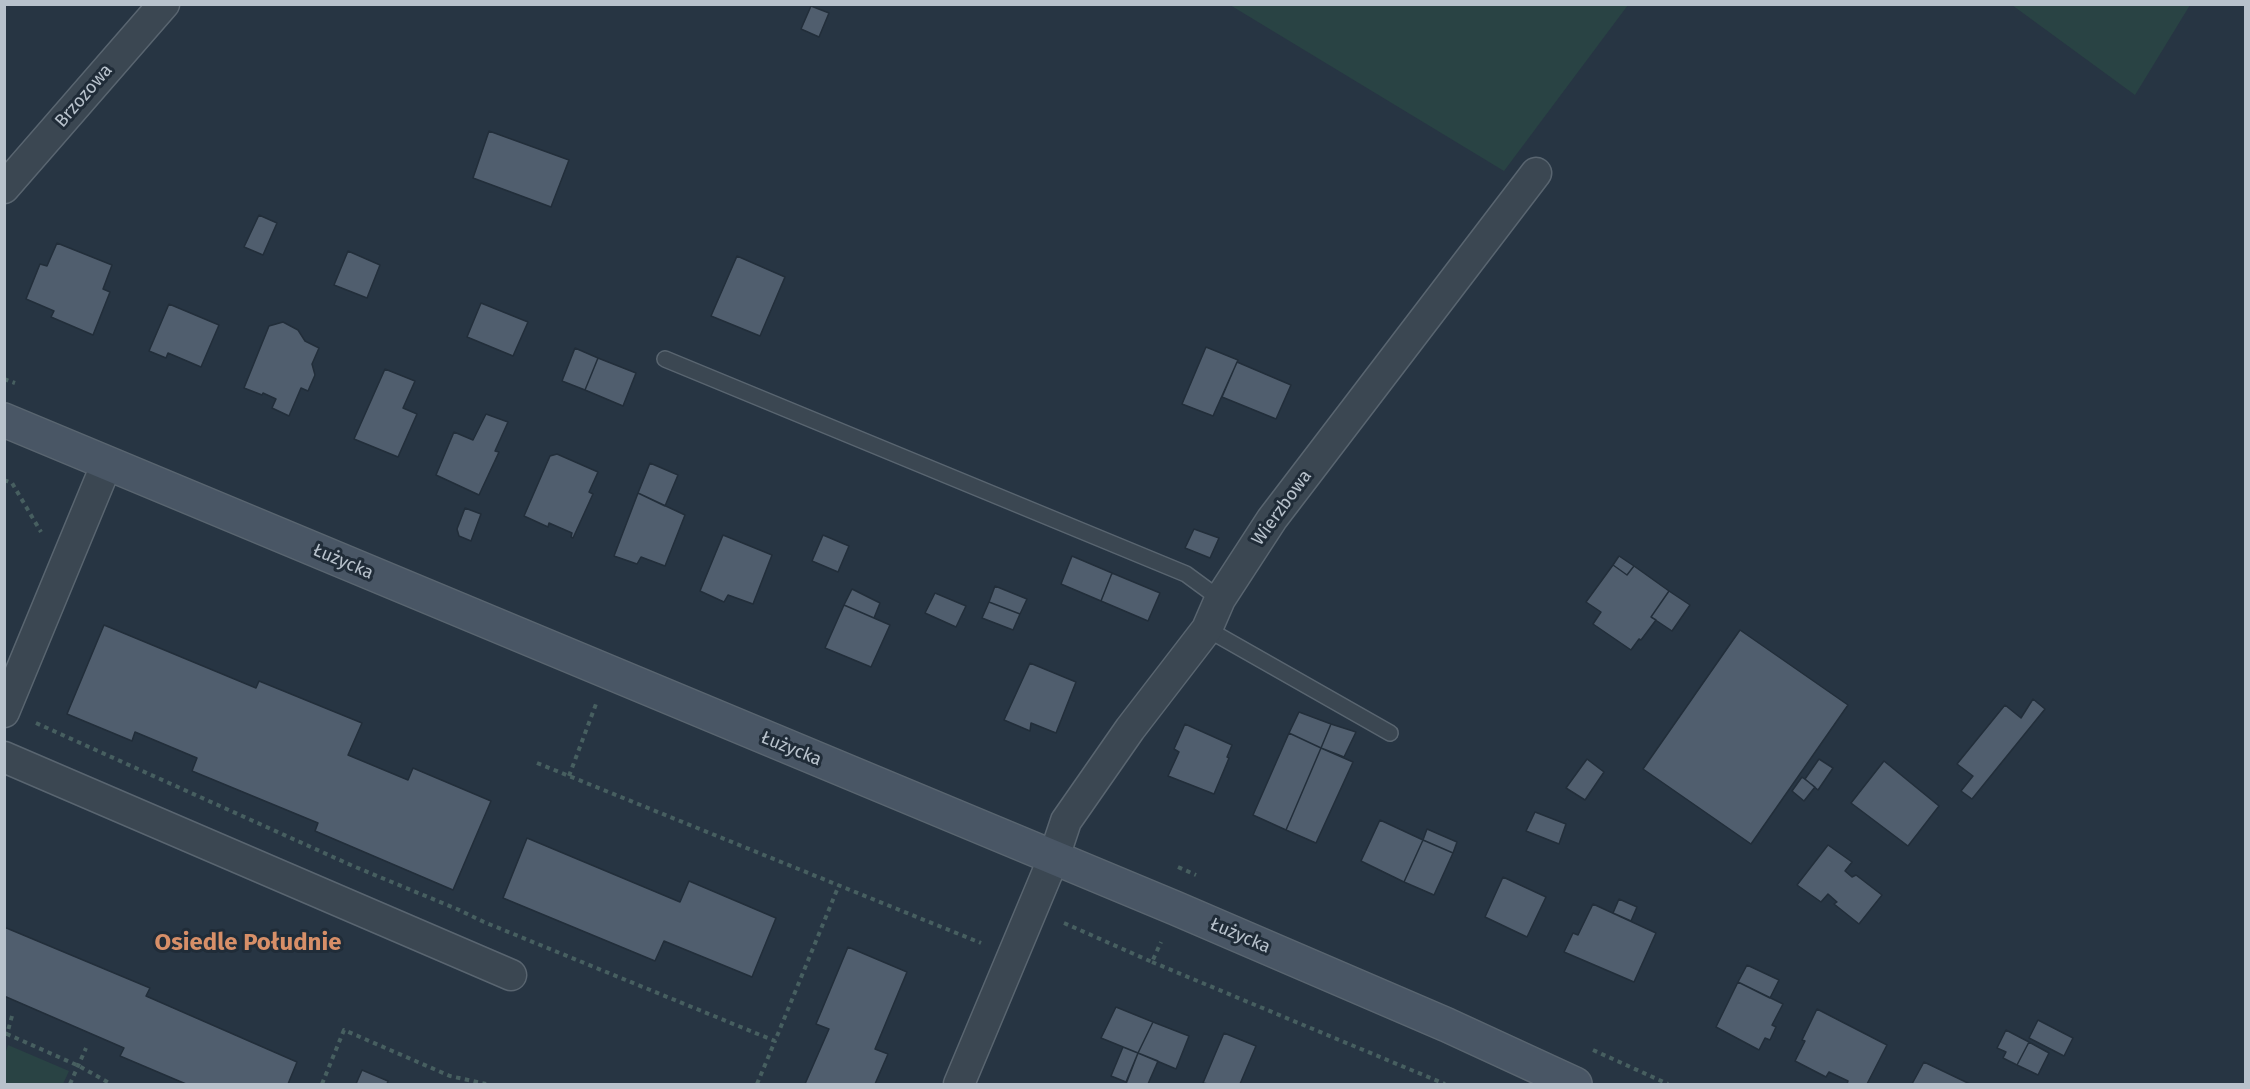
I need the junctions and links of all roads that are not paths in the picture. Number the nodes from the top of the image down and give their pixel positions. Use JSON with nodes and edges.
{"nodes":[{"id":1,"x":164,"y":4,"type":"edge"},
{"id":2,"x":1536,"y":173,"type":"dead end"},
{"id":3,"x":4,"y":188,"type":"edge"},
{"id":4,"x":665,"y":359,"type":"dead end"},
{"id":5,"x":4,"y":420,"type":"edge"},
{"id":6,"x":107,"y":463,"type":"junction"},
{"id":7,"x":1220,"y":599,"type":"junction"},
{"id":8,"x":1207,"y":629,"type":"junction"},
{"id":9,"x":6,"y":706,"type":"edge"},
{"id":10,"x":1390,"y":733,"type":"dead end"},
{"id":11,"x":7,"y":758,"type":"edge"},
{"id":12,"x":1053,"y":857,"type":"junction"},
{"id":13,"x":510,"y":975,"type":"dead end"},
{"id":14,"x":959,"y":1084,"type":"edge"},
{"id":15,"x":1575,"y":1084,"type":"edge"}],
"edges":[{"from":1,"to":3,"type":"street","name":"Brzozowa"},
{"from":2,"to":7,"type":"street","name":"Wierzbowa"},
{"from":4,"to":7,"type":"lane"},
{"from":5,"to":6,"type":"street","name":"Łużycka"},
{"from":6,"to":9,"type":"street"},
{"from":6,"to":12,"type":"street","name":"Łużycka"},
{"from":7,"to":8,"type":"street","name":"Wierzbowa"},
{"from":8,"to":10,"type":"lane"},
{"from":8,"to":12,"type":"street","name":"Wierzbowa"},
{"from":11,"to":13,"type":"street"},
{"from":12,"to":14,"type":"street","name":"Wierzbowa"},
{"from":12,"to":15,"type":"street","name":"Łużycka"}]}
